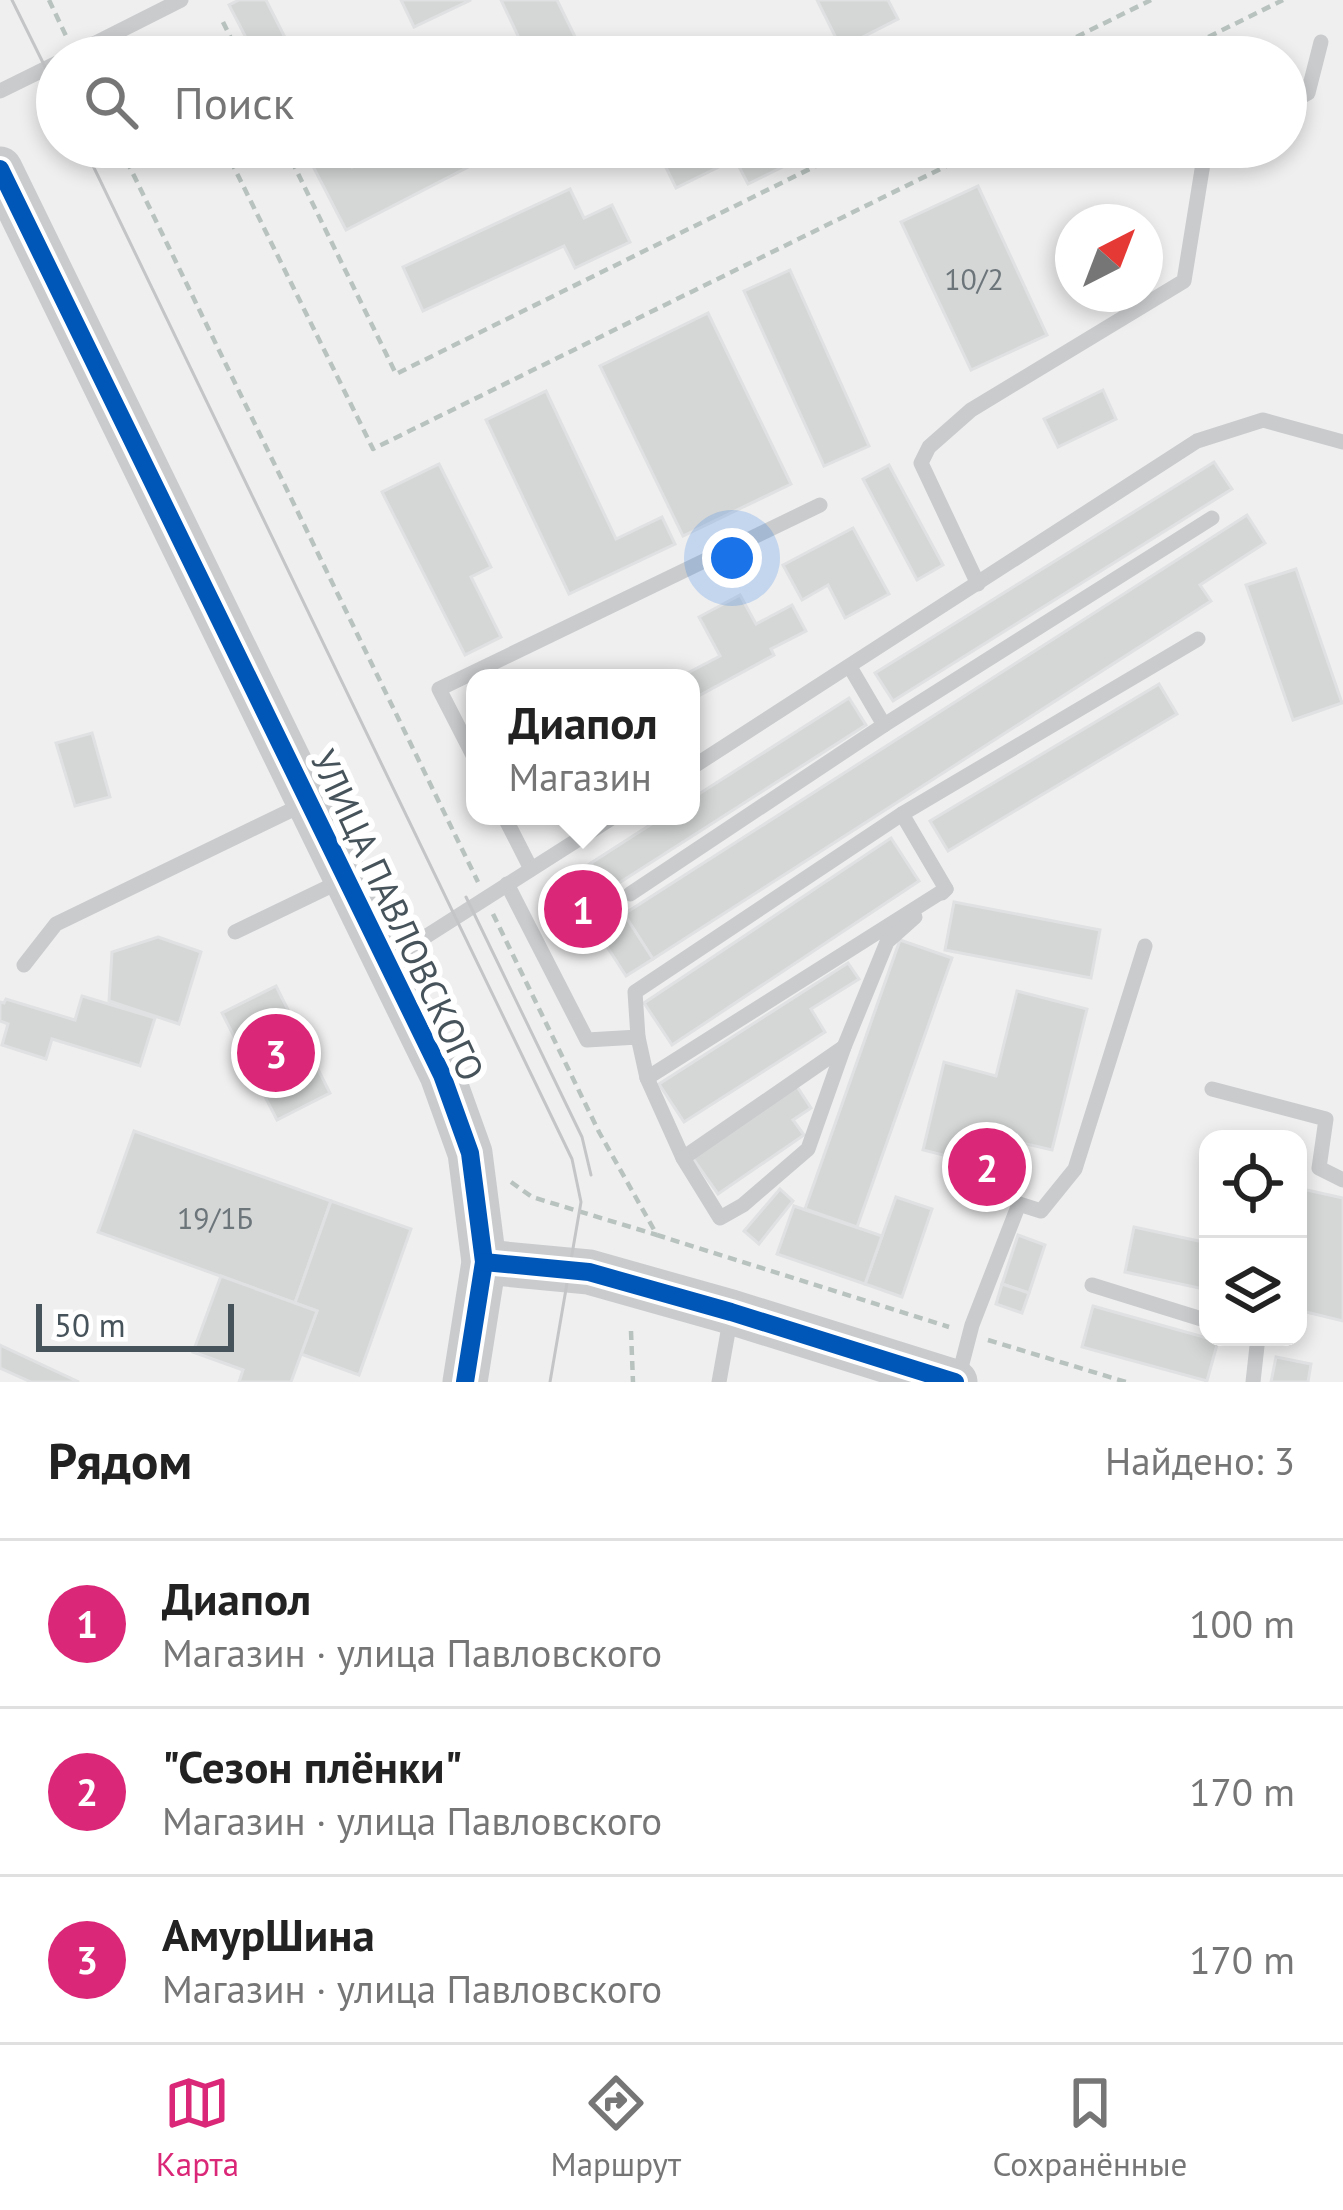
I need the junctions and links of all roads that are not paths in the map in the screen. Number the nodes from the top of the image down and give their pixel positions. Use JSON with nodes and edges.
{"nodes":[{"id":1,"x":181,"y":0,"type":"edge"},
{"id":2,"x":109,"y":36,"type":"edge"},
{"id":3,"x":1322,"y":42,"type":"dead end"},
{"id":4,"x":36,"y":73,"type":"edge"},
{"id":5,"x":0,"y":91,"type":"edge"},
{"id":6,"x":1307,"y":94,"type":"edge"},
{"id":7,"x":1202,"y":168,"type":"edge"},
{"id":8,"x":0,"y":169,"type":"edge"},
{"id":9,"x":1343,"y":442,"type":"edge"},
{"id":10,"x":820,"y":505,"type":"dead end"},
{"id":11,"x":1212,"y":518,"type":"dead end"},
{"id":12,"x":978,"y":584,"type":"junction"},
{"id":13,"x":1198,"y":639,"type":"dead end"},
{"id":14,"x":850,"y":668,"type":"junction"},
{"id":15,"x":479,"y":669,"type":"edge"},
{"id":16,"x":466,"y":675,"type":"edge"},
{"id":17,"x":884,"y":725,"type":"junction"},
{"id":18,"x":466,"y":742,"type":"edge"},
{"id":19,"x":700,"y":762,"type":"edge"},
{"id":20,"x":308,"y":802,"type":"junction"},
{"id":21,"x":902,"y":814,"type":"junction"},
{"id":22,"x":509,"y":825,"type":"edge"},
{"id":23,"x":601,"y":825,"type":"edge"},
{"id":24,"x":531,"y":869,"type":"junction"},
{"id":25,"x":346,"y":879,"type":"junction"},
{"id":26,"x":507,"y":884,"type":"junction"},
{"id":27,"x":946,"y":889,"type":"junction"},
{"id":28,"x":630,"y":894,"type":"dead end"},
{"id":29,"x":236,"y":932,"type":"dead end"},
{"id":30,"x":1145,"y":946,"type":"dead end"},
{"id":31,"x":386,"y":961,"type":"junction"},
{"id":32,"x":24,"y":965,"type":"dead end"},
{"id":33,"x":638,"y":1037,"type":"junction"},
{"id":34,"x":844,"y":1048,"type":"junction"},
{"id":35,"x":647,"y":1078,"type":"junction"},
{"id":36,"x":1212,"y":1088,"type":"dead end"},
{"id":37,"x":683,"y":1158,"type":"junction"},
{"id":38,"x":1343,"y":1180,"type":"edge"},
{"id":39,"x":484,"y":1262,"type":"junction"},
{"id":40,"x":1092,"y":1285,"type":"dead end"},
{"id":41,"x":731,"y":1312,"type":"junction"},
{"id":42,"x":1199,"y":1318,"type":"edge"},
{"id":43,"x":1257,"y":1346,"type":"edge"},
{"id":44,"x":465,"y":1382,"type":"edge"},
{"id":45,"x":718,"y":1382,"type":"edge"},
{"id":46,"x":956,"y":1382,"type":"edge"},
{"id":47,"x":1253,"y":1382,"type":"edge"}],
"edges":[{"from":1,"to":2,"type":"lane"},
{"from":3,"to":6,"type":"lane"},
{"from":4,"to":5,"type":"lane"},
{"from":7,"to":12,"type":"lane"},
{"from":8,"to":20,"type":"street","name":"УЛИЦА ПАВЛОВСКОГО"},
{"from":9,"to":12,"type":"lane"},
{"from":10,"to":15,"type":"lane"},
{"from":11,"to":17,"type":"lane"},
{"from":12,"to":14,"type":"lane"},
{"from":13,"to":21,"type":"lane"},
{"from":14,"to":17,"type":"lane"},
{"from":14,"to":19,"type":"lane"},
{"from":16,"to":18,"type":"lane"},
{"from":17,"to":28,"type":"lane"},
{"from":20,"to":25,"type":"street","name":"УЛИЦА ПАВЛОВСКОГО"},
{"from":20,"to":32,"type":"lane"},
{"from":21,"to":27,"type":"lane"},
{"from":21,"to":33,"type":"lane"},
{"from":22,"to":24,"type":"lane"},
{"from":23,"to":24,"type":"lane"},
{"from":24,"to":26,"type":"lane"},
{"from":25,"to":29,"type":"lane"},
{"from":25,"to":31,"type":"street","name":"УЛИЦА ПАВЛОВСКОГО"},
{"from":26,"to":31,"type":"lane"},
{"from":26,"to":33,"type":"lane"},
{"from":27,"to":34,"type":"lane"},
{"from":27,"to":35,"type":"lane"},
{"from":30,"to":46,"type":"lane"},
{"from":31,"to":39,"type":"street","name":"УЛИЦА ПАВЛОВСКОГО"},
{"from":33,"to":35,"type":"lane"},
{"from":34,"to":37,"type":"lane"},
{"from":34,"to":37,"type":"lane"},
{"from":35,"to":37,"type":"lane"},
{"from":36,"to":38,"type":"lane"},
{"from":39,"to":41,"type":"street"},
{"from":39,"to":44,"type":"street","name":"УЛИЦА ПАВЛОВСКОГО"},
{"from":40,"to":42,"type":"lane"},
{"from":41,"to":45,"type":"lane"},
{"from":41,"to":46,"type":"street"},
{"from":43,"to":47,"type":"lane"}]}
